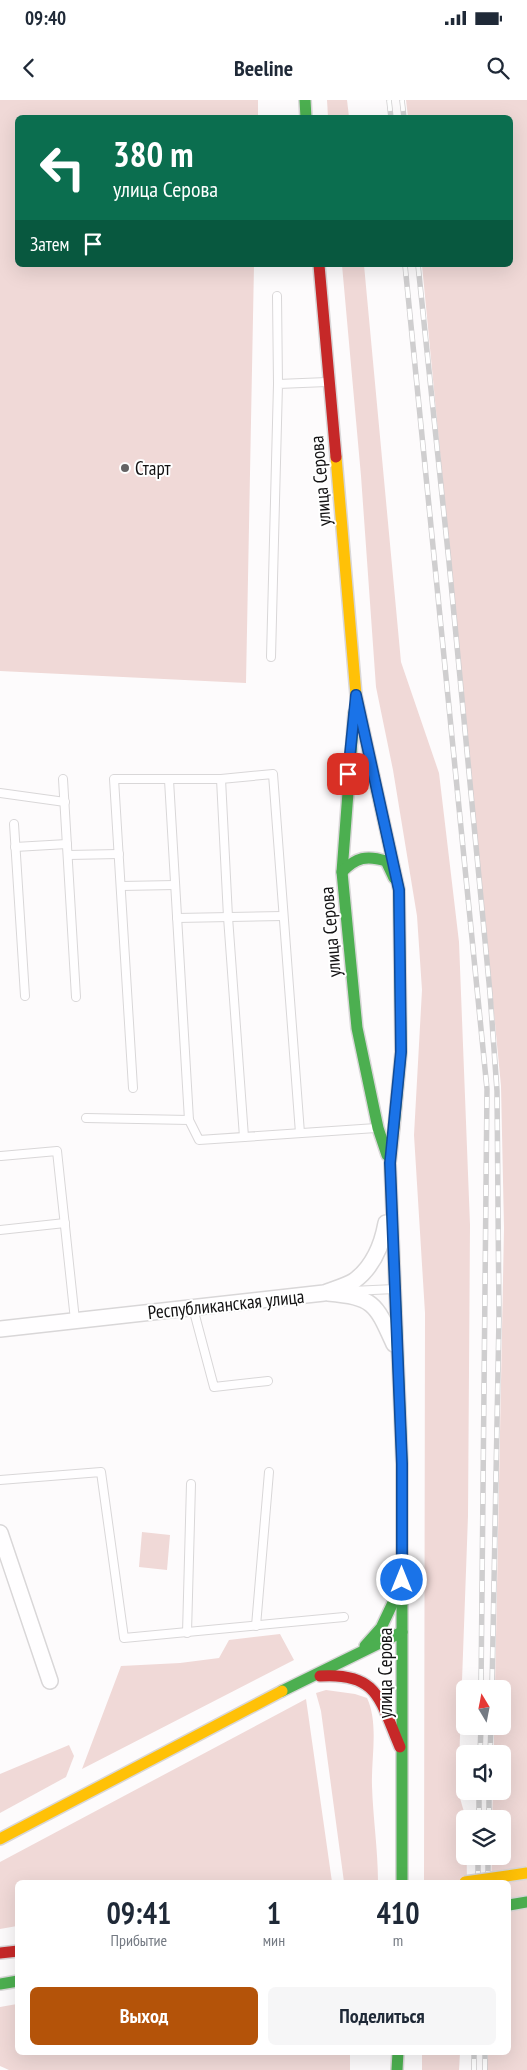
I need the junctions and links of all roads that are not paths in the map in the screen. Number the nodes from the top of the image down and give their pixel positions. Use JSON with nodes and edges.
{"nodes":[{"id":1,"x":304,"y":100,"type":"edge"},
{"id":2,"x":306,"y":115,"type":"edge"},
{"id":3,"x":319,"y":267,"type":"edge"},
{"id":4,"x":277,"y":296,"type":"dead end"},
{"id":5,"x":330,"y":382,"type":"junction"},
{"id":6,"x":278,"y":384,"type":"junction"},
{"id":7,"x":271,"y":657,"type":"dead end"},
{"id":8,"x":356,"y":695,"type":"junction"},
{"id":9,"x":63,"y":779,"type":"dead end"},
{"id":10,"x":221,"y":779,"type":"junction"},
{"id":11,"x":169,"y":780,"type":"junction"},
{"id":12,"x":0,"y":793,"type":"edge"},
{"id":13,"x":65,"y":802,"type":"junction"},
{"id":14,"x":14,"y":824,"type":"dead end"},
{"id":15,"x":67,"y":844,"type":"junction"},
{"id":16,"x":15,"y":847,"type":"junction"},
{"id":17,"x":119,"y":854,"type":"junction"},
{"id":18,"x":68,"y":855,"type":"junction"},
{"id":19,"x":342,"y":872,"type":"junction"},
{"id":20,"x":175,"y":885,"type":"junction"},
{"id":21,"x":121,"y":886,"type":"junction"},
{"id":22,"x":399,"y":890,"type":"junction"},
{"id":23,"x":283,"y":916,"type":"junction"},
{"id":24,"x":228,"y":917,"type":"junction"},
{"id":25,"x":177,"y":918,"type":"junction"},
{"id":26,"x":25,"y":996,"type":"dead end"},
{"id":27,"x":76,"y":997,"type":"dead end"},
{"id":28,"x":133,"y":1088,"type":"dead end"},
{"id":29,"x":86,"y":1118,"type":"dead end"},
{"id":30,"x":189,"y":1120,"type":"junction"},
{"id":31,"x":378,"y":1128,"type":"junction"},
{"id":32,"x":300,"y":1133,"type":"junction"},
{"id":33,"x":244,"y":1137,"type":"junction"},
{"id":34,"x":1,"y":1156,"type":"edge"},
{"id":35,"x":390,"y":1163,"type":"junction"},
{"id":36,"x":391,"y":1196,"type":"junction"},
{"id":37,"x":65,"y":1223,"type":"junction"},
{"id":38,"x":0,"y":1230,"type":"edge"},
{"id":39,"x":395,"y":1289,"type":"junction"},
{"id":40,"x":324,"y":1293,"type":"junction"},
{"id":41,"x":193,"y":1308,"type":"junction"},
{"id":42,"x":75,"y":1320,"type":"junction"},
{"id":43,"x":0,"y":1330,"type":"edge"},
{"id":44,"x":398,"y":1353,"type":"junction"},
{"id":45,"x":268,"y":1381,"type":"dead end"},
{"id":46,"x":269,"y":1472,"type":"dead end"},
{"id":47,"x":0,"y":1480,"type":"edge"},
{"id":48,"x":191,"y":1484,"type":"dead end"},
{"id":49,"x":0,"y":1533,"type":"edge"},
{"id":50,"x":402,"y":1580,"type":"junction"},
{"id":51,"x":344,"y":1617,"type":"dead end"},
{"id":52,"x":256,"y":1626,"type":"junction"},
{"id":53,"x":402,"y":1632,"type":"junction"},
{"id":54,"x":187,"y":1633,"type":"junction"},
{"id":55,"x":354,"y":1656,"type":"junction"},
{"id":56,"x":310,"y":1678,"type":"junction"},
{"id":57,"x":50,"y":1680,"type":"dead end"},
{"id":58,"x":403,"y":1753,"type":"junction"},
{"id":59,"x":0,"y":1839,"type":"edge"},
{"id":60,"x":527,"y":1873,"type":"edge"},
{"id":61,"x":402,"y":1880,"type":"edge"},
{"id":62,"x":480,"y":1880,"type":"edge"},
{"id":63,"x":527,"y":1902,"type":"edge"},
{"id":64,"x":511,"y":1905,"type":"edge"},
{"id":65,"x":15,"y":1951,"type":"edge"},
{"id":66,"x":0,"y":1953,"type":"edge"},
{"id":67,"x":15,"y":1982,"type":"edge"},
{"id":68,"x":0,"y":1984,"type":"edge"},
{"id":69,"x":398,"y":2055,"type":"edge"},
{"id":70,"x":397,"y":2070,"type":"edge"}],
"edges":[{"from":1,"to":2,"type":"street"},
{"from":3,"to":5,"type":"street","name":"улица Серова"},
{"from":4,"to":6,"type":"lane"},
{"from":5,"to":6,"type":"lane"},
{"from":5,"to":8,"type":"street","name":"улица Серова"},
{"from":6,"to":7,"type":"lane"},
{"from":8,"to":19,"type":"street","name":"улица Серова"},
{"from":8,"to":22,"type":"street","name":"улица Серова"},
{"from":9,"to":13,"type":"lane"},
{"from":10,"to":11,"type":"lane"},
{"from":10,"to":23,"type":"lane"},
{"from":10,"to":24,"type":"lane"},
{"from":11,"to":17,"type":"lane"},
{"from":11,"to":20,"type":"lane"},
{"from":12,"to":13,"type":"lane"},
{"from":13,"to":15,"type":"lane"},
{"from":14,"to":16,"type":"lane"},
{"from":15,"to":16,"type":"lane"},
{"from":15,"to":18,"type":"lane"},
{"from":16,"to":26,"type":"lane"},
{"from":17,"to":18,"type":"lane"},
{"from":17,"to":21,"type":"lane"},
{"from":18,"to":27,"type":"lane"},
{"from":19,"to":22,"type":"street"},
{"from":19,"to":31,"type":"street","name":"улица Серова"},
{"from":20,"to":21,"type":"lane"},
{"from":20,"to":25,"type":"lane"},
{"from":21,"to":28,"type":"lane"},
{"from":22,"to":35,"type":"street","name":"улица Серова"},
{"from":23,"to":24,"type":"lane"},
{"from":23,"to":32,"type":"lane"},
{"from":24,"to":25,"type":"lane"},
{"from":24,"to":33,"type":"lane"},
{"from":25,"to":30,"type":"lane"},
{"from":29,"to":30,"type":"lane"},
{"from":30,"to":33,"type":"lane"},
{"from":31,"to":32,"type":"lane"},
{"from":31,"to":35,"type":"street","name":"улица Серова"},
{"from":32,"to":33,"type":"lane"},
{"from":34,"to":37,"type":"lane"},
{"from":35,"to":36,"type":"street","name":"улица Серова"},
{"from":36,"to":39,"type":"street","name":"улица Серова"},
{"from":36,"to":40,"type":"street","name":"Республиканская улица"},
{"from":37,"to":38,"type":"lane"},
{"from":37,"to":42,"type":"lane"},
{"from":39,"to":40,"type":"lane"},
{"from":39,"to":44,"type":"street","name":"улица Серова"},
{"from":40,"to":41,"type":"street","name":"Республиканская улица"},
{"from":40,"to":44,"type":"street"},
{"from":41,"to":42,"type":"street","name":"Республиканская улица"},
{"from":41,"to":45,"type":"lane"},
{"from":42,"to":43,"type":"street","name":"Республиканская улица"},
{"from":44,"to":50,"type":"street","name":"улица Серова"},
{"from":46,"to":52,"type":"lane"},
{"from":47,"to":54,"type":"lane"},
{"from":48,"to":54,"type":"lane"},
{"from":49,"to":57,"type":"street"},
{"from":50,"to":53,"type":"street","name":"улица Серова"},
{"from":50,"to":55,"type":"street"},
{"from":51,"to":52,"type":"lane"},
{"from":52,"to":54,"type":"lane"},
{"from":53,"to":55,"type":"street"},
{"from":53,"to":58,"type":"street","name":"улица Серова"},
{"from":55,"to":56,"type":"street"},
{"from":56,"to":58,"type":"street"},
{"from":56,"to":59,"type":"street"},
{"from":58,"to":61,"type":"street","name":"улица Серова"},
{"from":60,"to":62,"type":"street","bridge":true},
{"from":63,"to":64,"type":"street"},
{"from":65,"to":66,"type":"street"},
{"from":67,"to":68,"type":"street"},
{"from":69,"to":70,"type":"street"}]}
